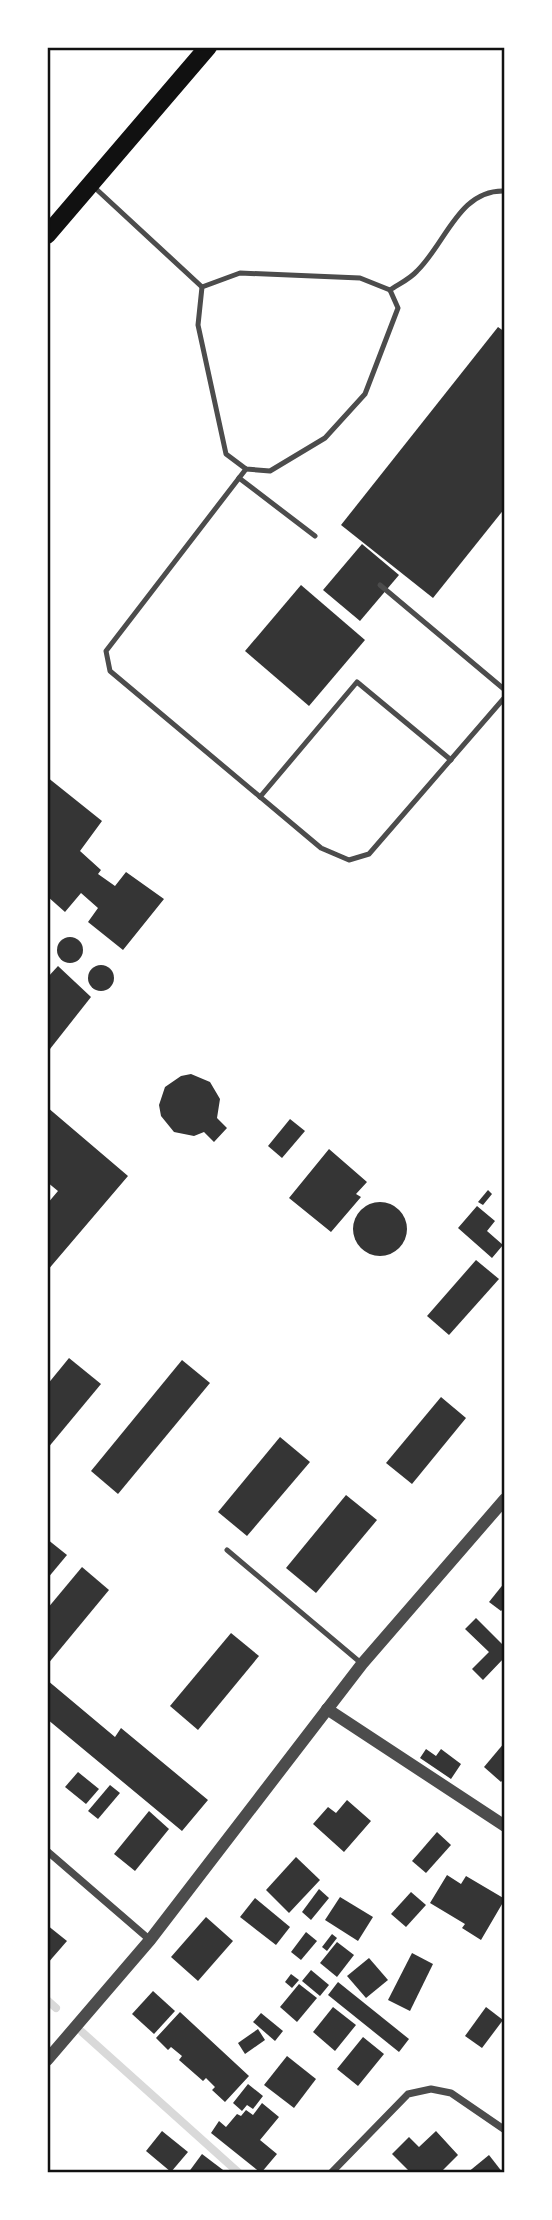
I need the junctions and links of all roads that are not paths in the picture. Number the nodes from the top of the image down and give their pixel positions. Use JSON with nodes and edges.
{"nodes":[{"id":1,"x":208,"y":47,"type":"edge"},
{"id":2,"x":92,"y":185,"type":"junction"},
{"id":3,"x":505,"y":191,"type":"edge"},
{"id":4,"x":47,"y":235,"type":"edge"},
{"id":5,"x":202,"y":286,"type":"junction"},
{"id":6,"x":390,"y":289,"type":"junction"},
{"id":7,"x":246,"y":468,"type":"junction"},
{"id":8,"x":239,"y":478,"type":"junction"},
{"id":9,"x":315,"y":536,"type":"dead end"},
{"id":10,"x":380,"y":585,"type":"dead end"},
{"id":11,"x":505,"y":690,"type":"edge"},
{"id":12,"x":505,"y":697,"type":"edge"},
{"id":13,"x":451,"y":760,"type":"junction"},
{"id":14,"x":260,"y":797,"type":"junction"},
{"id":15,"x":505,"y":1499,"type":"edge"},
{"id":16,"x":227,"y":1550,"type":"dead end"},
{"id":17,"x":362,"y":1664,"type":"junction"},
{"id":18,"x":327,"y":1709,"type":"junction"},
{"id":19,"x":505,"y":1826,"type":"edge"},
{"id":20,"x":47,"y":1851,"type":"edge"},
{"id":21,"x":150,"y":1940,"type":"junction"},
{"id":22,"x":47,"y":2060,"type":"edge"},
{"id":23,"x":505,"y":2130,"type":"edge"},
{"id":24,"x":331,"y":2173,"type":"edge"}],
"edges":[{"from":1,"to":2,"type":"main road"},
{"from":2,"to":4,"type":"main road"},
{"from":2,"to":5,"type":"lane"},
{"from":3,"to":6,"type":"lane"},
{"from":5,"to":6,"type":"lane"},
{"from":5,"to":7,"type":"lane"},
{"from":6,"to":7,"type":"lane"},
{"from":7,"to":8,"type":"lane"},
{"from":8,"to":9,"type":"lane"},
{"from":8,"to":14,"type":"lane"},
{"from":10,"to":11,"type":"lane"},
{"from":12,"to":13,"type":"lane"},
{"from":13,"to":14,"type":"lane"},
{"from":13,"to":14,"type":"lane"},
{"from":15,"to":17,"type":"street"},
{"from":16,"to":17,"type":"lane"},
{"from":17,"to":18,"type":"street"},
{"from":18,"to":19,"type":"street"},
{"from":18,"to":21,"type":"street"},
{"from":20,"to":21,"type":"street"},
{"from":21,"to":22,"type":"street"},
{"from":23,"to":24,"type":"street"}]}
